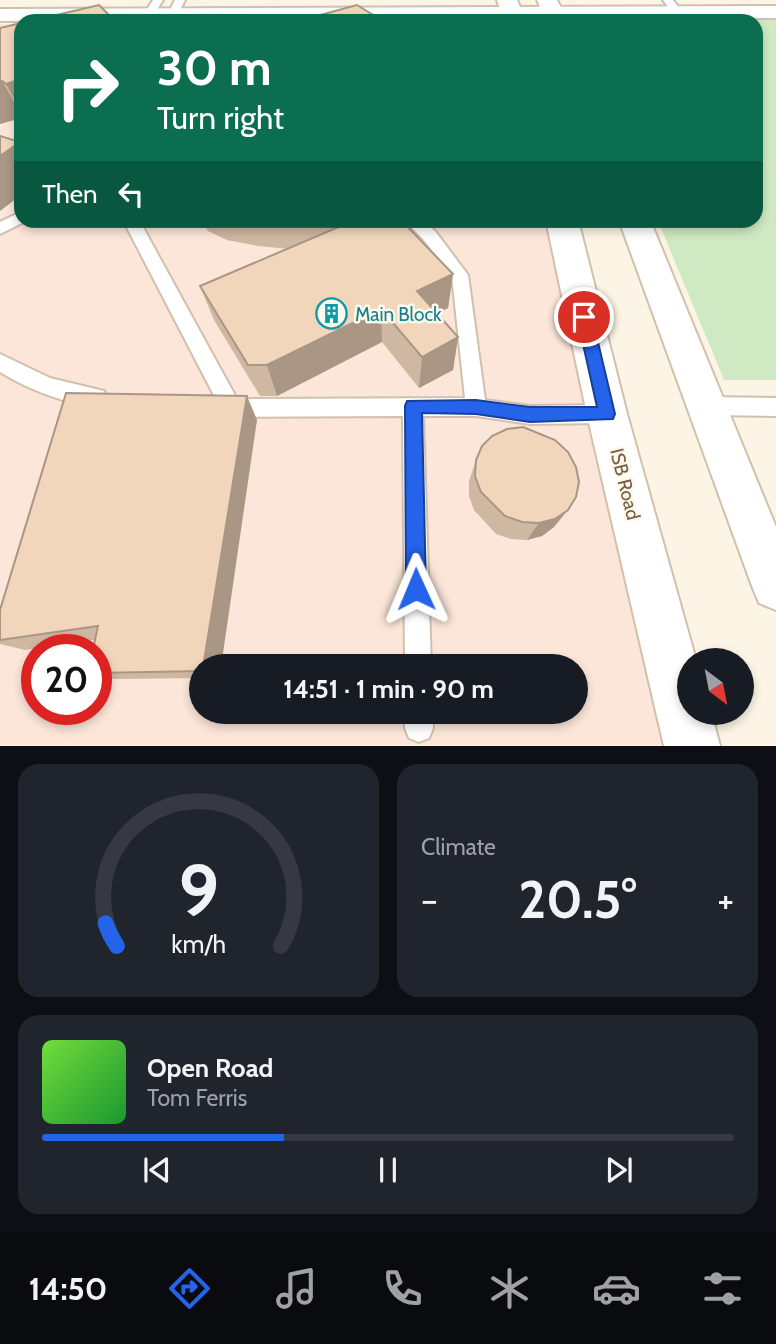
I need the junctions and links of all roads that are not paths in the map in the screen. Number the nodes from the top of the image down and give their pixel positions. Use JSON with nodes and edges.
{"nodes":[{"id":1,"x":165,"y":7,"type":"edge"},
{"id":2,"x":673,"y":7,"type":"edge"},
{"id":3,"x":511,"y":11,"type":"edge"},
{"id":4,"x":553,"y":12,"type":"edge"},
{"id":5,"x":776,"y":12,"type":"edge"},
{"id":6,"x":21,"y":14,"type":"edge"},
{"id":7,"x":205,"y":14,"type":"edge"},
{"id":8,"x":366,"y":14,"type":"edge"},
{"id":9,"x":135,"y":228,"type":"edge"},
{"id":10,"x":421,"y":228,"type":"edge"},
{"id":11,"x":564,"y":228,"type":"edge"},
{"id":12,"x":637,"y":228,"type":"edge"},
{"id":13,"x":0,"y":362,"type":"edge"},
{"id":14,"x":122,"y":399,"type":"edge"},
{"id":15,"x":204,"y":406,"type":"edge"},
{"id":16,"x":413,"y":406,"type":"junction"},
{"id":17,"x":706,"y":406,"type":"junction"},
{"id":18,"x":476,"y":407,"type":"junction"},
{"id":19,"x":776,"y":407,"type":"edge"},
{"id":20,"x":231,"y":408,"type":"junction"},
{"id":21,"x":607,"y":414,"type":"junction"},
{"id":22,"x":776,"y":586,"type":"edge"},
{"id":23,"x":418,"y":654,"type":"edge"},
{"id":24,"x":692,"y":746,"type":"edge"}],
"edges":[{"from":1,"to":6,"type":"street"},
{"from":1,"to":7,"type":"street"},
{"from":2,"to":4,"type":"street"},
{"from":2,"to":5,"type":"street"},
{"from":3,"to":4,"type":"street"},
{"from":3,"to":8,"type":"street"},
{"from":9,"to":20,"type":"lane"},
{"from":10,"to":18,"type":"lane"},
{"from":11,"to":21,"type":"street","name":"ISB Road"},
{"from":12,"to":17,"type":"street"},
{"from":13,"to":14,"type":"lane"},
{"from":15,"to":20,"type":"lane"},
{"from":16,"to":18,"type":"lane"},
{"from":16,"to":20,"type":"lane"},
{"from":16,"to":23,"type":"lane"},
{"from":17,"to":19,"type":"lane"},
{"from":17,"to":22,"type":"street"},
{"from":18,"to":21,"type":"lane"},
{"from":21,"to":24,"type":"street","name":"ISB Road"}]}
